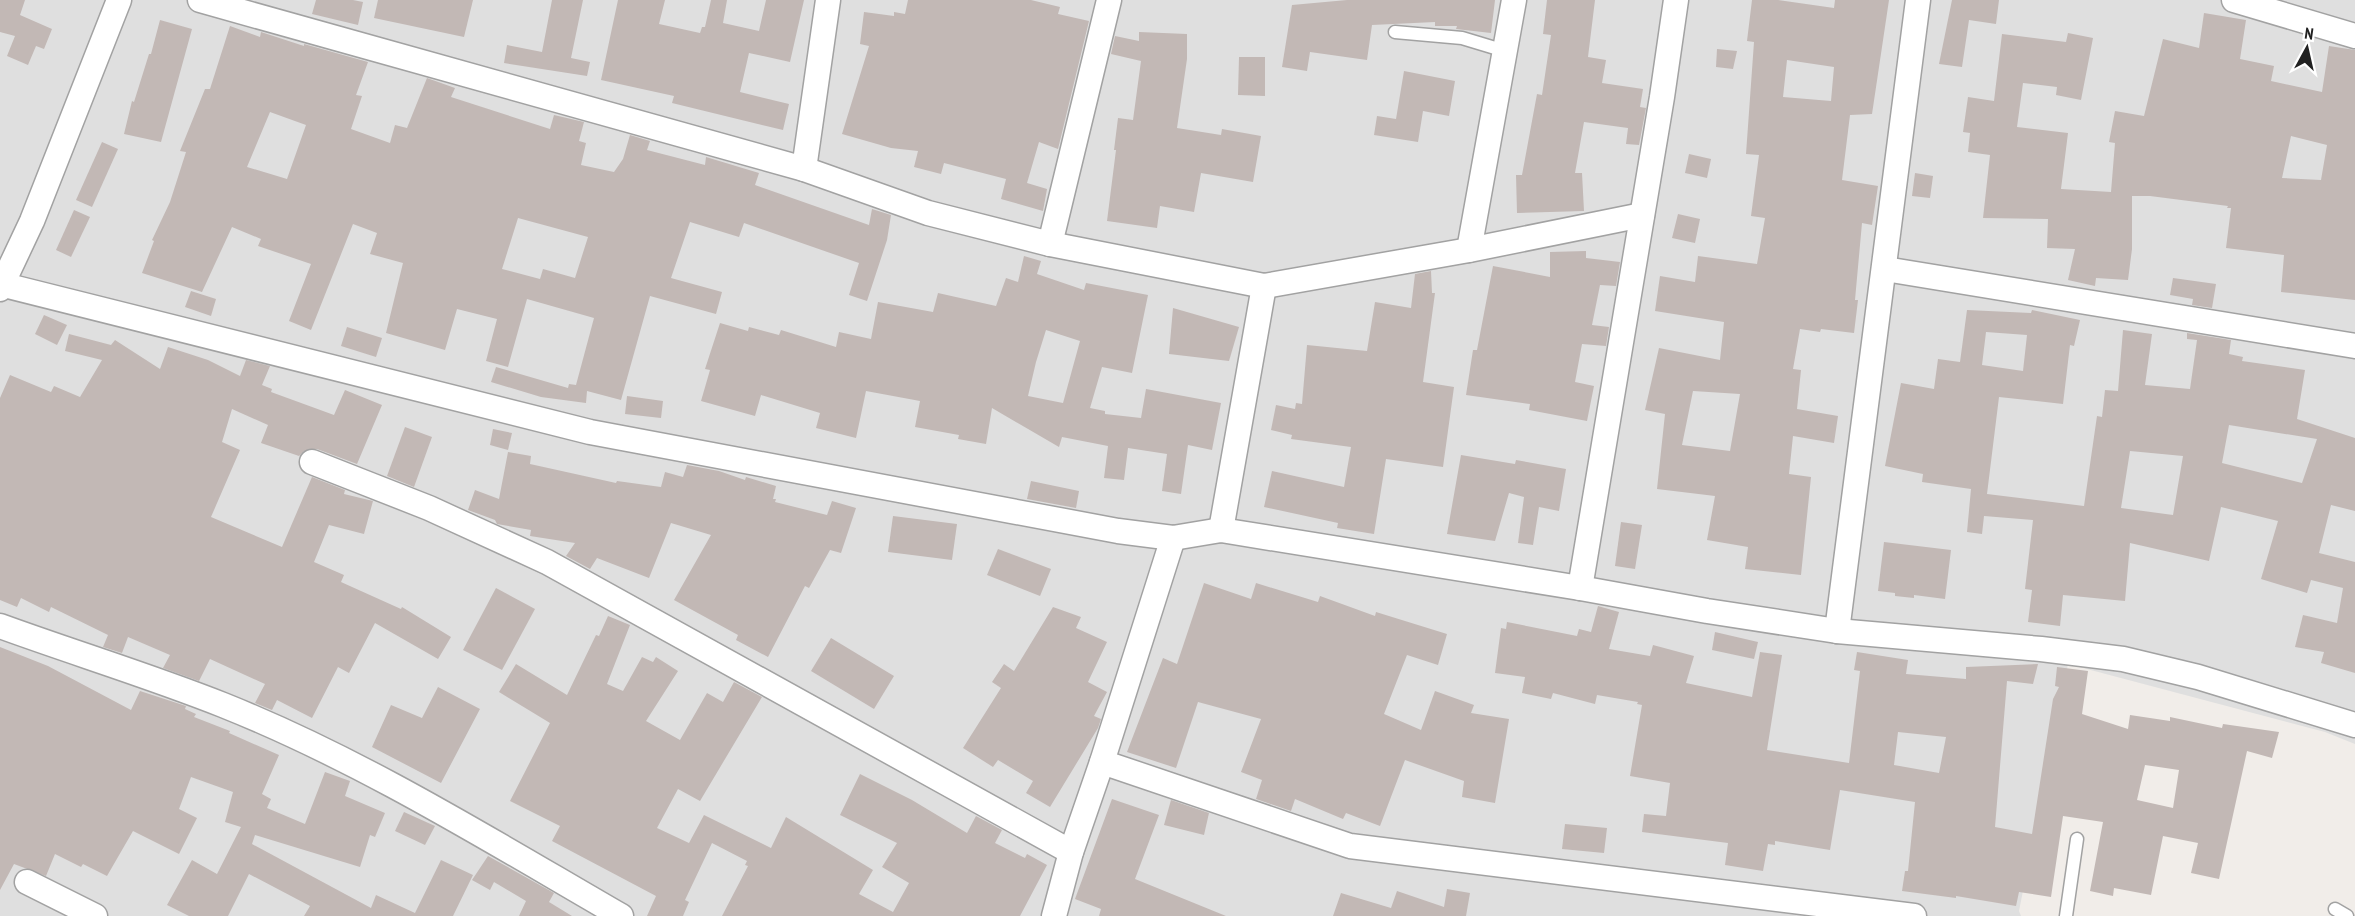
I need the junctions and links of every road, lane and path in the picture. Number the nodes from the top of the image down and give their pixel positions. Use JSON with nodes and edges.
{"nodes":[{"id":1,"x":119,"y":0,"type":"edge"},
{"id":2,"x":200,"y":0,"type":"edge"},
{"id":3,"x":828,"y":0,"type":"edge"},
{"id":4,"x":1109,"y":0,"type":"edge"},
{"id":5,"x":1514,"y":0,"type":"edge"},
{"id":6,"x":1676,"y":0,"type":"edge"},
{"id":7,"x":1918,"y":0,"type":"edge"},
{"id":8,"x":2234,"y":0,"type":"edge"},
{"id":9,"x":1395,"y":32,"type":"dead end"},
{"id":10,"x":2355,"y":36,"type":"edge"},
{"id":11,"x":1505,"y":51,"type":"junction"},
{"id":12,"x":804,"y":169,"type":"junction"},
{"id":13,"x":1642,"y":215,"type":"junction"},
{"id":14,"x":1050,"y":244,"type":"junction"},
{"id":15,"x":1469,"y":250,"type":"junction"},
{"id":16,"x":1885,"y":269,"type":"junction"},
{"id":17,"x":0,"y":286,"type":"edge"},
{"id":18,"x":1264,"y":286,"type":"junction"},
{"id":19,"x":2355,"y":346,"type":"edge"},
{"id":20,"x":312,"y":462,"type":"dead end"},
{"id":21,"x":1221,"y":530,"type":"junction"},
{"id":22,"x":1173,"y":538,"type":"junction"},
{"id":23,"x":1580,"y":588,"type":"junction"},
{"id":24,"x":0,"y":627,"type":"edge"},
{"id":25,"x":1837,"y":631,"type":"junction"},
{"id":26,"x":2355,"y":725,"type":"edge"},
{"id":27,"x":1102,"y":762,"type":"junction"},
{"id":28,"x":2077,"y":839,"type":"dead end"},
{"id":29,"x":1071,"y":852,"type":"junction"},
{"id":30,"x":27,"y":882,"type":"dead end"},
{"id":31,"x":2334,"y":909,"type":"dead end"},
{"id":32,"x":95,"y":916,"type":"edge"},
{"id":33,"x":621,"y":916,"type":"edge"},
{"id":34,"x":1053,"y":916,"type":"edge"},
{"id":35,"x":1914,"y":916,"type":"edge"},
{"id":36,"x":2066,"y":916,"type":"edge"},
{"id":37,"x":2347,"y":916,"type":"edge"}],
"edges":[{"from":1,"to":17,"type":"street"},
{"from":2,"to":12,"type":"street"},
{"from":3,"to":12,"type":"street"},
{"from":4,"to":14,"type":"street"},
{"from":5,"to":11,"type":"street"},
{"from":6,"to":13,"type":"street"},
{"from":7,"to":16,"type":"street"},
{"from":8,"to":10,"type":"street"},
{"from":9,"to":11,"type":"lane"},
{"from":11,"to":15,"type":"street"},
{"from":12,"to":14,"type":"street"},
{"from":13,"to":15,"type":"street"},
{"from":13,"to":23,"type":"street"},
{"from":14,"to":18,"type":"street"},
{"from":15,"to":18,"type":"street"},
{"from":16,"to":19,"type":"street"},
{"from":16,"to":25,"type":"street"},
{"from":17,"to":22,"type":"street"},
{"from":18,"to":21,"type":"street"},
{"from":20,"to":29,"type":"street"},
{"from":21,"to":22,"type":"street"},
{"from":21,"to":23,"type":"street"},
{"from":22,"to":27,"type":"street"},
{"from":23,"to":25,"type":"street"},
{"from":24,"to":33,"type":"street"},
{"from":25,"to":26,"type":"street"},
{"from":27,"to":29,"type":"street"},
{"from":27,"to":35,"type":"street"},
{"from":28,"to":36,"type":"lane"},
{"from":29,"to":34,"type":"street"},
{"from":30,"to":32,"type":"street"},
{"from":31,"to":37,"type":"lane"}]}
